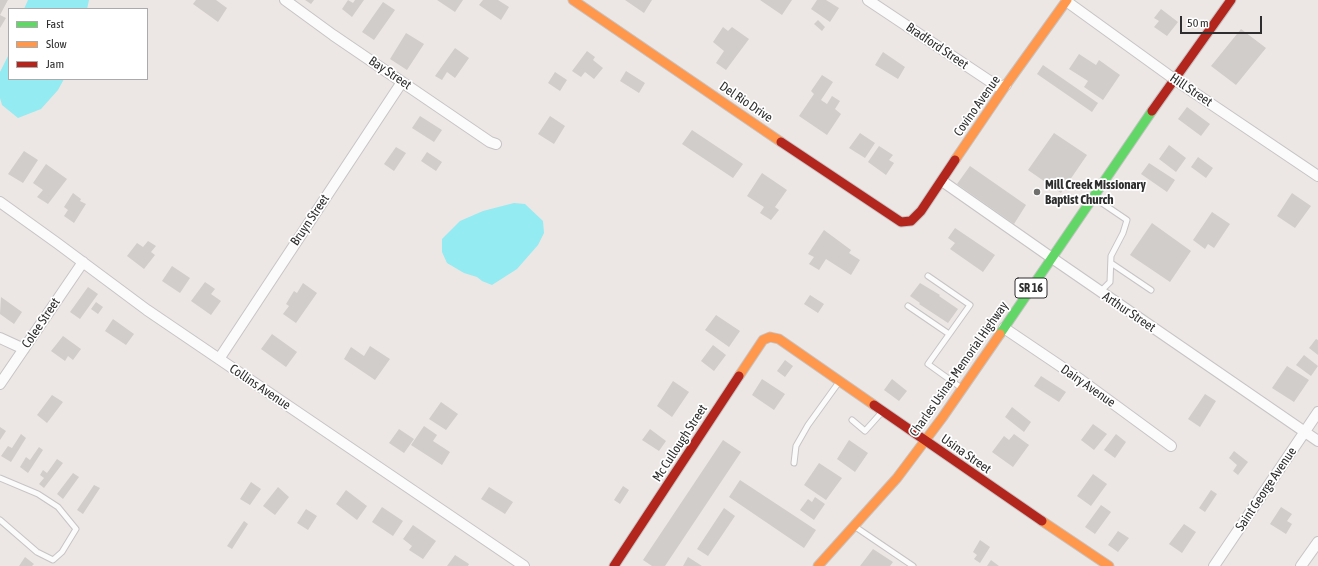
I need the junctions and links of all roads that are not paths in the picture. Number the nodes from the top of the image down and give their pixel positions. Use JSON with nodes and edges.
{"nodes":[{"id":1,"x":286,"y":0,"type":"edge"},
{"id":2,"x":573,"y":0,"type":"edge"},
{"id":3,"x":868,"y":0,"type":"edge"},
{"id":4,"x":1067,"y":0,"type":"edge"},
{"id":5,"x":1231,"y":0,"type":"edge"},
{"id":6,"x":1174,"y":79,"type":"junction"},
{"id":7,"x":402,"y":82,"type":"junction"},
{"id":8,"x":1006,"y":85,"type":"junction"},
{"id":9,"x":496,"y":144,"type":"dead end"},
{"id":10,"x":1318,"y":176,"type":"edge"},
{"id":11,"x":942,"y":181,"type":"junction"},
{"id":12,"x":1093,"y":198,"type":"junction"},
{"id":13,"x":0,"y":202,"type":"edge"},
{"id":14,"x":906,"y":222,"type":"joint"},
{"id":15,"x":1052,"y":258,"type":"junction"},
{"id":16,"x":83,"y":262,"type":"junction"},
{"id":17,"x":1111,"y":263,"type":"junction"},
{"id":18,"x":928,"y":276,"type":"dead end"},
{"id":19,"x":1151,"y":290,"type":"dead end"},
{"id":20,"x":1100,"y":292,"type":"junction"},
{"id":21,"x":908,"y":306,"type":"dead end"},
{"id":22,"x":1004,"y":328,"type":"junction"},
{"id":23,"x":949,"y":334,"type":"junction"},
{"id":24,"x":770,"y":337,"type":"joint"},
{"id":25,"x":0,"y":338,"type":"edge"},
{"id":26,"x":24,"y":349,"type":"junction"},
{"id":27,"x":219,"y":359,"type":"junction"},
{"id":28,"x":839,"y":381,"type":"junction"},
{"id":29,"x":0,"y":384,"type":"edge"},
{"id":30,"x":962,"y":388,"type":"junction"},
{"id":31,"x":882,"y":411,"type":"junction"},
{"id":32,"x":1318,"y":412,"type":"edge"},
{"id":33,"x":852,"y":420,"type":"dead end"},
{"id":34,"x":1305,"y":432,"type":"junction"},
{"id":35,"x":925,"y":441,"type":"junction"},
{"id":36,"x":1318,"y":441,"type":"edge"},
{"id":37,"x":1171,"y":446,"type":"dead end"},
{"id":38,"x":794,"y":463,"type":"dead end"},
{"id":39,"x":0,"y":478,"type":"edge"},
{"id":40,"x":0,"y":520,"type":"edge"},
{"id":41,"x":855,"y":526,"type":"junction"},
{"id":42,"x":1318,"y":542,"type":"edge"},
{"id":43,"x":524,"y":566,"type":"edge"},
{"id":44,"x":614,"y":566,"type":"edge"},
{"id":45,"x":818,"y":566,"type":"edge"},
{"id":46,"x":913,"y":566,"type":"edge"},
{"id":47,"x":1109,"y":566,"type":"edge"},
{"id":48,"x":1214,"y":566,"type":"edge"},
{"id":49,"x":1301,"y":566,"type":"edge"}],
"edges":[{"from":1,"to":7,"type":"street","name":"Bay Street"},
{"from":2,"to":14,"type":"main road","name":"Del Rio Drive"},
{"from":3,"to":8,"type":"street","name":"Bradford Street"},
{"from":4,"to":6,"type":"street","name":"Hill Street"},
{"from":4,"to":8,"type":"main road","name":"Covino Avenue"},
{"from":5,"to":6,"type":"main road","name":"Charles Usinas Memorial Highway","number":"SR 16"},
{"from":6,"to":10,"type":"street","name":"Hill Street"},
{"from":6,"to":12,"type":"main road","name":"Charles Usinas Memorial Highway","number":"SR 16"},
{"from":7,"to":9,"type":"street","name":"Bay Street"},
{"from":7,"to":27,"type":"street","name":"Bruyn Street"},
{"from":8,"to":11,"type":"main road","name":"Covino Avenue"},
{"from":11,"to":14,"type":"main road","name":"Covino Avenue"},
{"from":11,"to":15,"type":"street","name":"Arthur Street"},
{"from":12,"to":15,"type":"main road","name":"Charles Usinas Memorial Highway","number":"SR 16"},
{"from":12,"to":17,"type":"lane"},
{"from":13,"to":16,"type":"street","name":"Collins Avenue"},
{"from":15,"to":20,"type":"street","name":"Arthur Street"},
{"from":15,"to":22,"type":"main road","name":"Charles Usinas Memorial Highway","number":"SR 16"},
{"from":16,"to":26,"type":"street","name":"Colee Street"},
{"from":16,"to":27,"type":"street","name":"Collins Avenue"},
{"from":17,"to":19,"type":"lane"},
{"from":17,"to":20,"type":"lane"},
{"from":18,"to":23,"type":"lane"},
{"from":20,"to":34,"type":"street","name":"Arthur Street"},
{"from":21,"to":23,"type":"lane"},
{"from":22,"to":30,"type":"main road","name":"Charles Usinas Memorial Highway","number":"SR 16"},
{"from":22,"to":37,"type":"street","name":"Dairy Avenue"},
{"from":23,"to":30,"type":"lane"},
{"from":24,"to":28,"type":"main road","name":"Usina Street"},
{"from":24,"to":44,"type":"main road","name":"Mc Cullough Street"},
{"from":25,"to":26,"type":"street"},
{"from":26,"to":29,"type":"street","name":"Colee Street"},
{"from":27,"to":43,"type":"street","name":"Collins Avenue"},
{"from":28,"to":31,"type":"main road","name":"Usina Street"},
{"from":28,"to":38,"type":"lane"},
{"from":30,"to":35,"type":"main road","name":"Charles Usinas Memorial Highway","number":"SR 16"},
{"from":31,"to":33,"type":"lane"},
{"from":31,"to":35,"type":"main road","name":"Usina Street"},
{"from":32,"to":34,"type":"street","name":"Saint George Avenue"},
{"from":34,"to":36,"type":"street","name":"Arthur Street"},
{"from":34,"to":48,"type":"street","name":"Saint George Avenue"},
{"from":35,"to":41,"type":"main road","name":"Charles Usinas Memorial Highway","number":"SR 16"},
{"from":35,"to":47,"type":"main road","name":"Usina Street"},
{"from":39,"to":40,"type":"lane"},
{"from":41,"to":45,"type":"main road","name":"Charles Usinas Memorial Highway","number":"SR 16"},
{"from":41,"to":46,"type":"lane"},
{"from":42,"to":49,"type":"street"}]}
